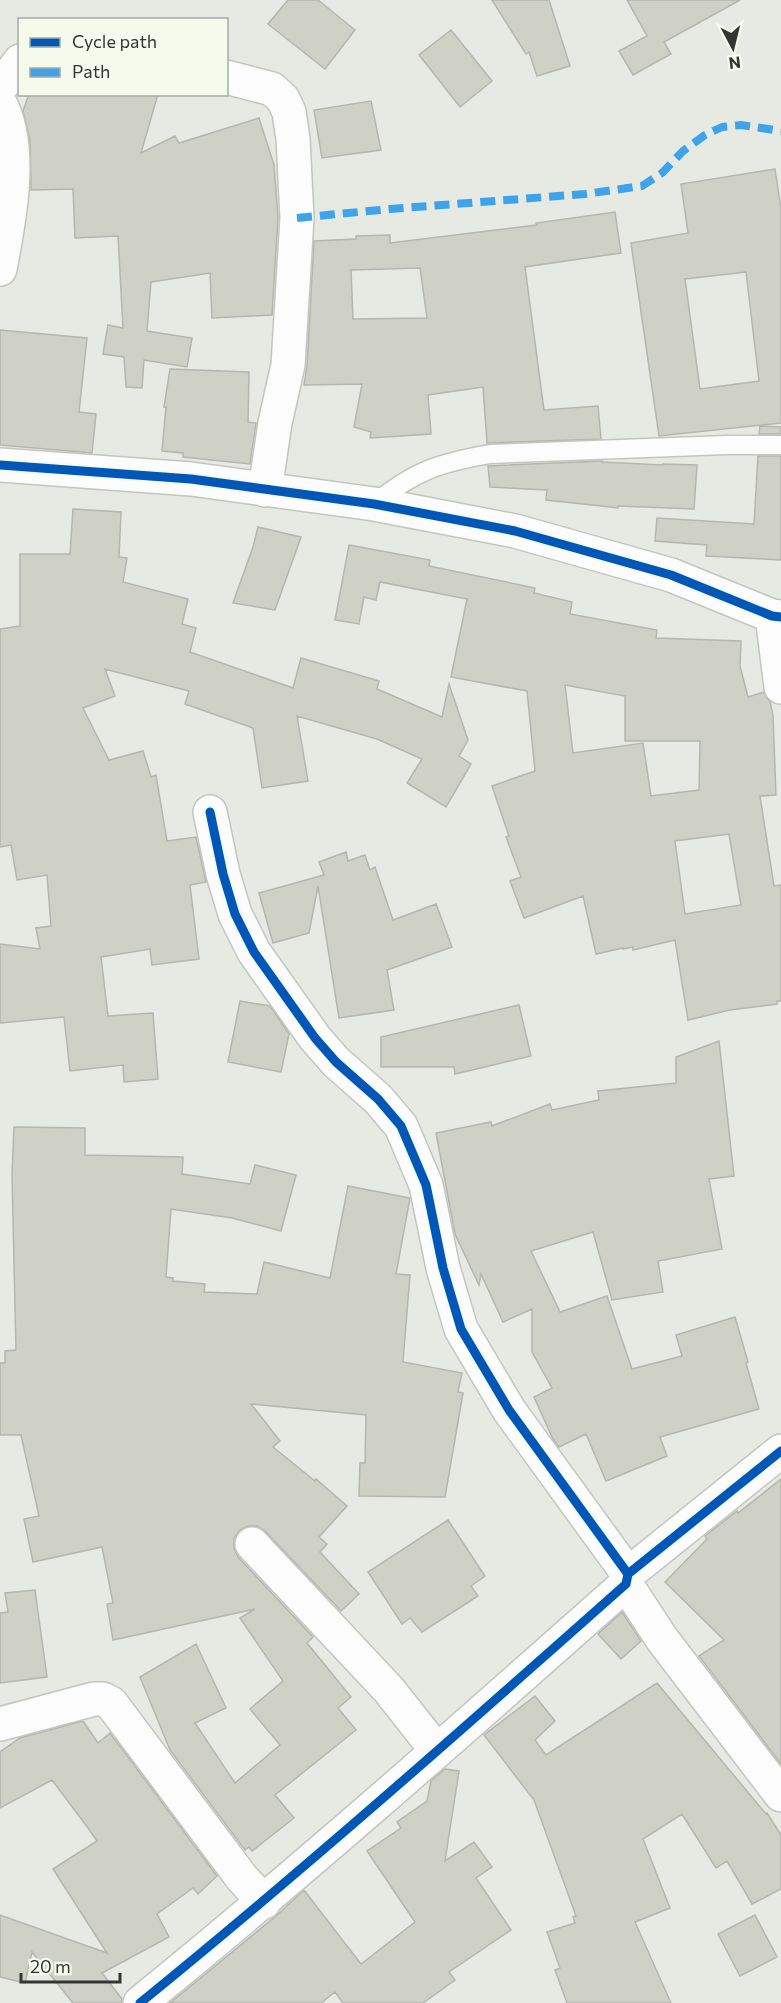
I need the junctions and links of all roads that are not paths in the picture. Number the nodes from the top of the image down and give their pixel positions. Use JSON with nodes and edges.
{"nodes":[{"id":1,"x":18,"y":64,"type":"edge"},
{"id":2,"x":228,"y":78,"type":"edge"},
{"id":3,"x":0,"y":88,"type":"edge"},
{"id":4,"x":0,"y":103,"type":"edge"},
{"id":5,"x":0,"y":269,"type":"edge"},
{"id":6,"x":781,"y":446,"type":"edge"},
{"id":7,"x":0,"y":465,"type":"edge"},
{"id":8,"x":265,"y":490,"type":"junction"},
{"id":9,"x":374,"y":504,"type":"junction"},
{"id":10,"x":776,"y":617,"type":"edge"},
{"id":11,"x":781,"y":687,"type":"edge"},
{"id":12,"x":210,"y":812,"type":"dead end"},
{"id":13,"x":781,"y":1451,"type":"edge"},
{"id":14,"x":252,"y":1544,"type":"dead end"},
{"id":15,"x":627,"y":1579,"type":"junction"},
{"id":16,"x":0,"y":1724,"type":"edge"},
{"id":17,"x":437,"y":1751,"type":"junction"},
{"id":18,"x":781,"y":1795,"type":"edge"},
{"id":19,"x":264,"y":1902,"type":"junction"},
{"id":20,"x":140,"y":2003,"type":"edge"}],
"edges":[{"from":1,"to":3,"type":"street"},
{"from":2,"to":8,"type":"street"},
{"from":4,"to":5,"type":"street"},
{"from":6,"to":9,"type":"lane"},
{"from":7,"to":8,"type":"street"},
{"from":8,"to":9,"type":"street"},
{"from":9,"to":10,"type":"street"},
{"from":10,"to":11,"type":"street"},
{"from":12,"to":15,"type":"street"},
{"from":13,"to":15,"type":"street"},
{"from":14,"to":17,"type":"street"},
{"from":15,"to":17,"type":"street"},
{"from":15,"to":18,"type":"street"},
{"from":16,"to":19,"type":"street"},
{"from":17,"to":19,"type":"street"},
{"from":19,"to":20,"type":"street"}]}
